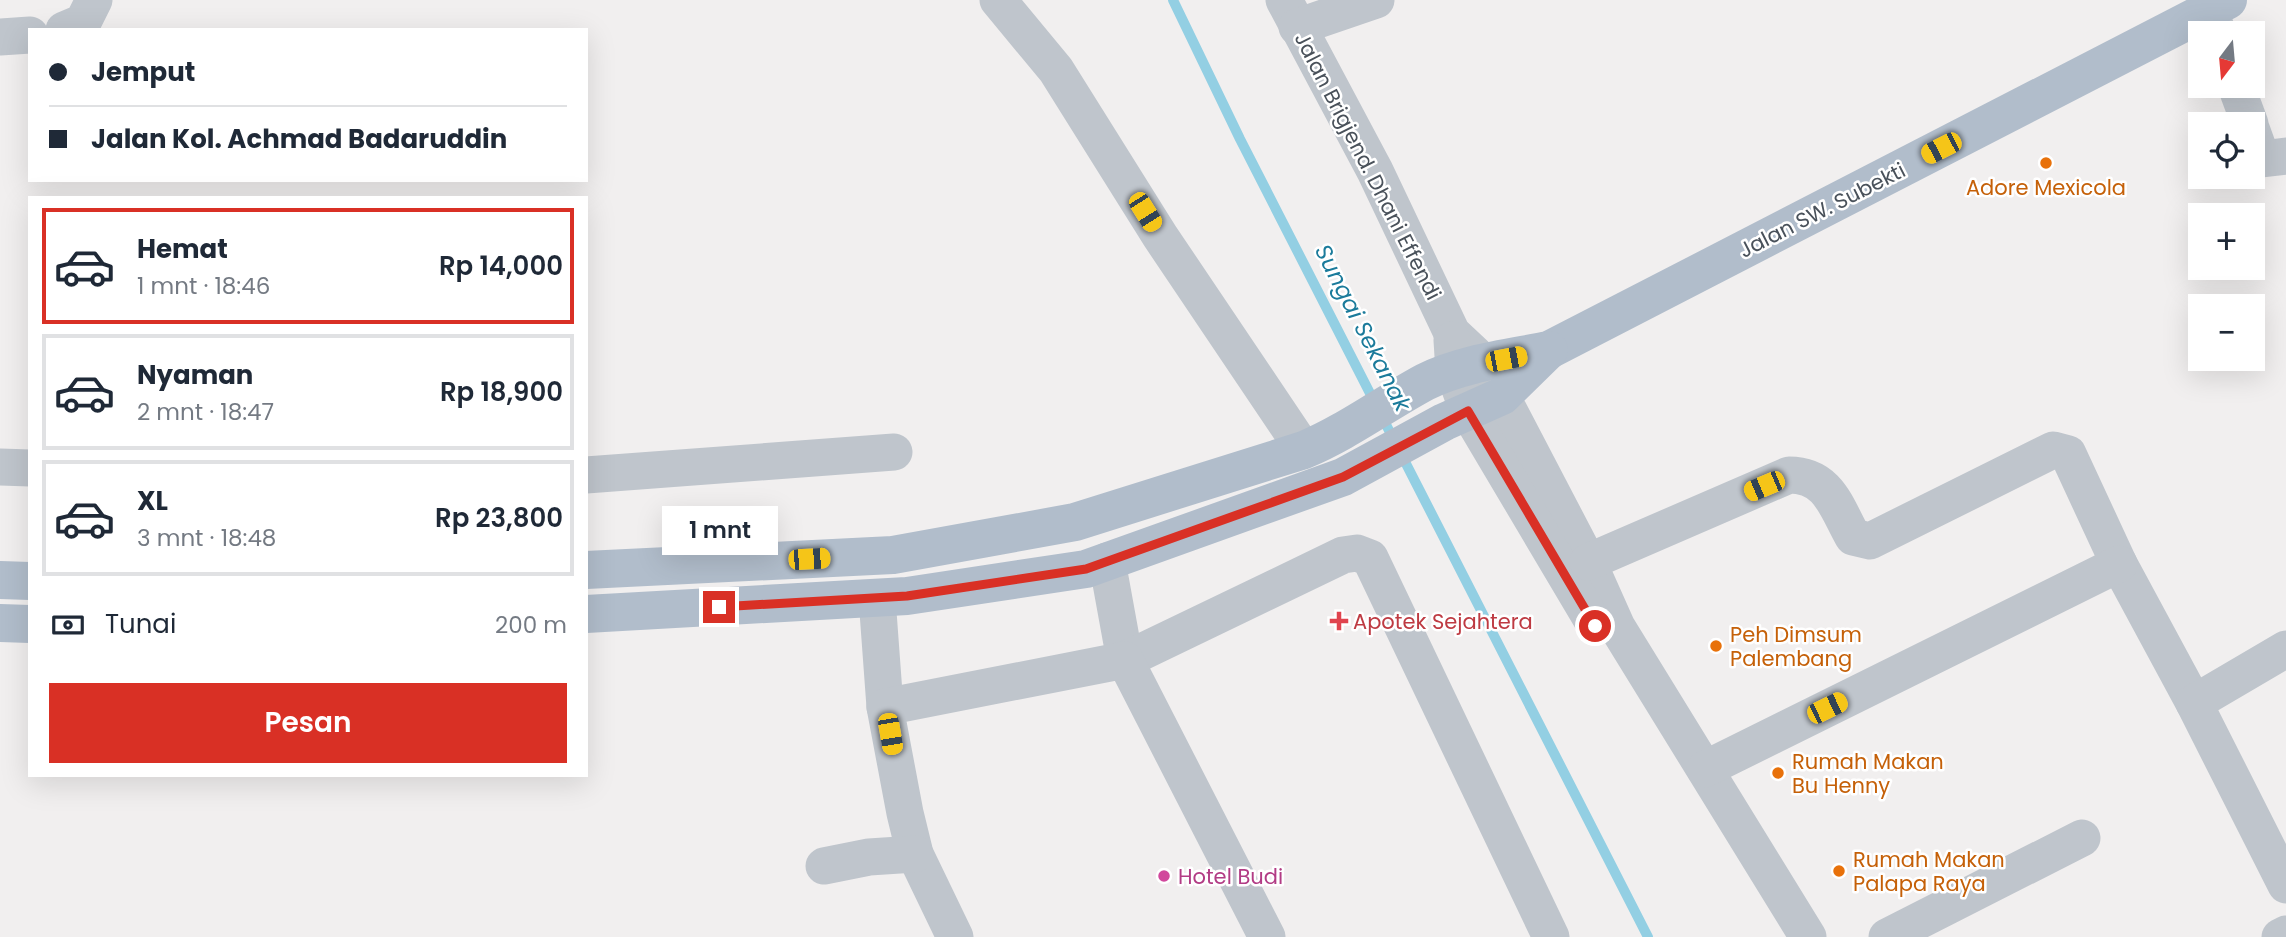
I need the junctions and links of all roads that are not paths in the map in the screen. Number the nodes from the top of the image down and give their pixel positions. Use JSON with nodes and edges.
{"nodes":[{"id":1,"x":94,"y":0,"type":"edge"},
{"id":2,"x":998,"y":0,"type":"edge"},
{"id":3,"x":1376,"y":0,"type":"edge"},
{"id":4,"x":1291,"y":14,"type":"edge"},
{"id":5,"x":2218,"y":14,"type":"edge"},
{"id":6,"x":69,"y":28,"type":"edge"},
{"id":7,"x":2286,"y":156,"type":"edge"},
{"id":8,"x":2265,"y":159,"type":"edge"},
{"id":9,"x":1549,"y":350,"type":"junction"},
{"id":10,"x":1455,"y":372,"type":"junction"},
{"id":11,"x":1471,"y":410,"type":"junction"},
{"id":12,"x":1318,"y":444,"type":"junction"},
{"id":13,"x":894,"y":453,"type":"dead end"},
{"id":14,"x":0,"y":467,"type":"edge"},
{"id":15,"x":28,"y":468,"type":"edge"},
{"id":16,"x":588,"y":475,"type":"edge"},
{"id":17,"x":1588,"y":562,"type":"junction"},
{"id":18,"x":2119,"y":564,"type":"junction"},
{"id":19,"x":1096,"y":565,"type":"junction"},
{"id":20,"x":588,"y":570,"type":"edge"},
{"id":21,"x":0,"y":580,"type":"edge"},
{"id":22,"x":28,"y":581,"type":"edge"},
{"id":23,"x":877,"y":598,"type":"junction"},
{"id":24,"x":588,"y":614,"type":"edge"},
{"id":25,"x":0,"y":623,"type":"edge"},
{"id":26,"x":28,"y":624,"type":"edge"},
{"id":27,"x":2286,"y":649,"type":"edge"},
{"id":28,"x":1125,"y":660,"type":"junction"},
{"id":29,"x":2194,"y":703,"type":"junction"},
{"id":30,"x":885,"y":707,"type":"junction"},
{"id":31,"x":1705,"y":769,"type":"junction"},
{"id":32,"x":2082,"y":838,"type":"dead end"},
{"id":33,"x":915,"y":854,"type":"junction"},
{"id":34,"x":824,"y":866,"type":"dead end"},
{"id":35,"x":2286,"y":884,"type":"edge"},
{"id":36,"x":2286,"y":934,"type":"edge"},
{"id":37,"x":954,"y":937,"type":"edge"},
{"id":38,"x":1267,"y":937,"type":"edge"},
{"id":39,"x":1551,"y":937,"type":"edge"},
{"id":40,"x":1779,"y":937,"type":"edge"},
{"id":41,"x":1808,"y":937,"type":"edge"},
{"id":42,"x":1887,"y":937,"type":"edge"},
{"id":43,"x":2280,"y":937,"type":"edge"}],
"edges":[{"from":1,"to":6,"type":"street"},
{"from":2,"to":12,"type":"street"},
{"from":3,"to":4,"type":"street"},
{"from":4,"to":10,"type":"street","name":"Jalan Brigjend. Dhani Effendi"},
{"from":5,"to":9,"type":"main road","name":"Jalan SW. Subekti"},
{"from":7,"to":8,"type":"street"},
{"from":9,"to":10,"type":"main road","name":"Jalan SW. Subekti"},
{"from":9,"to":11,"type":"main road"},
{"from":10,"to":11,"type":"street"},
{"from":10,"to":12,"type":"main road","name":"Jalan SW. Subekti"},
{"from":11,"to":17,"type":"street"},
{"from":11,"to":19,"type":"main road"},
{"from":11,"to":40,"type":"street"},
{"from":12,"to":20,"type":"main road","name":"Jalan SW. Subekti"},
{"from":13,"to":16,"type":"street"},
{"from":14,"to":15,"type":"street"},
{"from":17,"to":18,"type":"street"},
{"from":17,"to":31,"type":"street"},
{"from":18,"to":29,"type":"street"},
{"from":18,"to":31,"type":"street"},
{"from":19,"to":23,"type":"main road"},
{"from":19,"to":28,"type":"street"},
{"from":21,"to":22,"type":"main road"},
{"from":23,"to":24,"type":"main road"},
{"from":23,"to":30,"type":"street"},
{"from":25,"to":26,"type":"main road"},
{"from":27,"to":29,"type":"street"},
{"from":28,"to":30,"type":"street"},
{"from":28,"to":38,"type":"street"},
{"from":28,"to":39,"type":"street"},
{"from":29,"to":35,"type":"street"},
{"from":30,"to":33,"type":"street"},
{"from":31,"to":41,"type":"street"},
{"from":32,"to":42,"type":"street"},
{"from":33,"to":34,"type":"street"},
{"from":33,"to":37,"type":"street"},
{"from":36,"to":43,"type":"street"}]}
